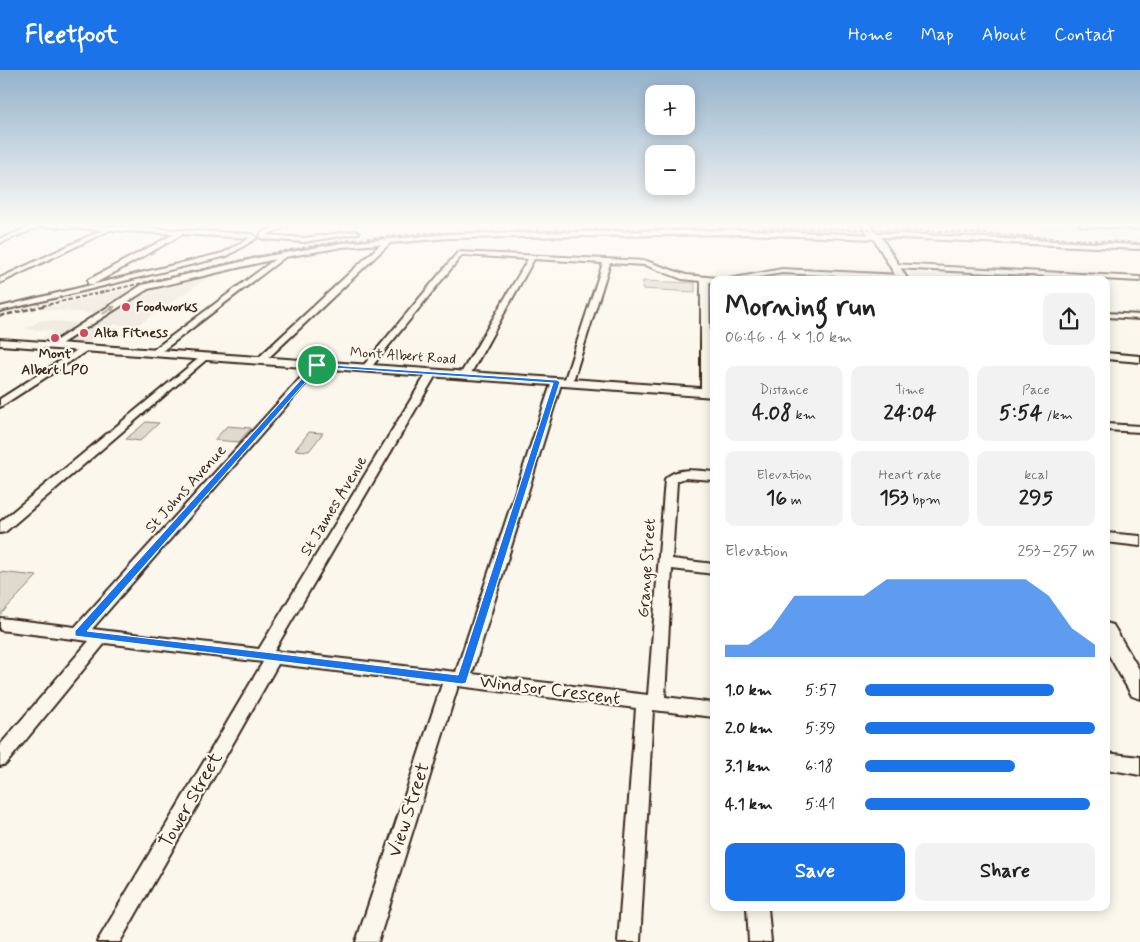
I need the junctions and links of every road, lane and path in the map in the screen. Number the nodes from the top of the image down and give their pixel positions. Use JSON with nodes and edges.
{"nodes":[{"id":1,"x":34,"y":265,"type":"edge"},
{"id":2,"x":120,"y":265,"type":"edge"},
{"id":3,"x":185,"y":265,"type":"edge"},
{"id":4,"x":242,"y":265,"type":"edge"},
{"id":5,"x":273,"y":265,"type":"edge"},
{"id":6,"x":363,"y":265,"type":"edge"},
{"id":7,"x":450,"y":265,"type":"edge"},
{"id":8,"x":527,"y":265,"type":"edge"},
{"id":9,"x":606,"y":265,"type":"edge"},
{"id":10,"x":650,"y":265,"type":"edge"},
{"id":11,"x":895,"y":266,"type":"joint"},
{"id":12,"x":750,"y":276,"type":"edge"},
{"id":13,"x":872,"y":276,"type":"edge"},
{"id":14,"x":901,"y":276,"type":"edge"},
{"id":15,"x":1083,"y":276,"type":"edge"},
{"id":16,"x":1110,"y":277,"type":"edge"},
{"id":17,"x":1140,"y":279,"type":"edge"},
{"id":18,"x":710,"y":280,"type":"edge"},
{"id":19,"x":0,"y":281,"type":"edge"},
{"id":20,"x":91,"y":282,"type":"dead end"},
{"id":21,"x":710,"y":306,"type":"edge"},
{"id":22,"x":0,"y":309,"type":"edge"},
{"id":23,"x":1110,"y":315,"type":"edge"},
{"id":24,"x":1140,"y":317,"type":"edge"},
{"id":25,"x":0,"y":342,"type":"edge"},
{"id":26,"x":53,"y":346,"type":"junction"},
{"id":27,"x":85,"y":348,"type":"junction"},
{"id":28,"x":154,"y":353,"type":"junction"},
{"id":29,"x":1110,"y":356,"type":"edge"},
{"id":30,"x":204,"y":357,"type":"junction"},
{"id":31,"x":1140,"y":359,"type":"edge"},
{"id":32,"x":260,"y":361,"type":"junction"},
{"id":33,"x":317,"y":365,"type":"junction"},
{"id":34,"x":366,"y":368,"type":"junction"},
{"id":35,"x":432,"y":373,"type":"junction"},
{"id":36,"x":465,"y":375,"type":"junction"},
{"id":37,"x":563,"y":382,"type":"junction"},
{"id":38,"x":710,"y":393,"type":"edge"},
{"id":39,"x":0,"y":404,"type":"edge"},
{"id":40,"x":1110,"y":428,"type":"edge"},
{"id":41,"x":1138,"y":432,"type":"edge"},
{"id":42,"x":710,"y":476,"type":"edge"},
{"id":43,"x":0,"y":529,"type":"edge"},
{"id":44,"x":1110,"y":537,"type":"edge"},
{"id":45,"x":1140,"y":541,"type":"edge"},
{"id":46,"x":665,"y":563,"type":"junction"},
{"id":47,"x":710,"y":568,"type":"edge"},
{"id":48,"x":0,"y":624,"type":"edge"},
{"id":49,"x":78,"y":634,"type":"junction"},
{"id":50,"x":101,"y":637,"type":"junction"},
{"id":51,"x":1110,"y":638,"type":"edge"},
{"id":52,"x":268,"y":657,"type":"junction"},
{"id":53,"x":457,"y":679,"type":"junction"},
{"id":54,"x":1140,"y":690,"type":"edge"},
{"id":55,"x":651,"y":701,"type":"junction"},
{"id":56,"x":710,"y":709,"type":"edge"},
{"id":57,"x":0,"y":758,"type":"edge"},
{"id":58,"x":1110,"y":762,"type":"edge"},
{"id":59,"x":1140,"y":766,"type":"edge"},
{"id":60,"x":758,"y":911,"type":"edge"},
{"id":61,"x":108,"y":942,"type":"edge"},
{"id":62,"x":367,"y":942,"type":"edge"},
{"id":63,"x":629,"y":942,"type":"edge"},
{"id":64,"x":760,"y":942,"type":"edge"}],
"edges":[{"from":1,"to":19,"type":"street"},
{"from":2,"to":20,"type":"street"},
{"from":3,"to":22,"type":"street"},
{"from":26,"to":4,"type":"street","one_way":true},
{"from":5,"to":28,"type":"street"},
{"from":6,"to":32,"type":"street"},
{"from":7,"to":34,"type":"street"},
{"from":8,"to":36,"type":"street"},
{"from":9,"to":37,"type":"street","name":"View Street"},
{"from":10,"to":18,"type":"street"},
{"from":11,"to":14,"type":"main road"},
{"from":11,"to":15,"type":"street"},
{"from":12,"to":13,"type":"street"},
{"from":16,"to":17,"type":"street"},
{"from":18,"to":21,"type":"street"},
{"from":21,"to":38,"type":"street"},
{"from":23,"to":24,"type":"street"},
{"from":25,"to":26,"type":"main road","name":"Mont Albert Road"},
{"from":26,"to":27,"type":"main road","name":"Mont Albert Road"},
{"from":27,"to":28,"type":"main road","name":"Mont Albert Road"},
{"from":27,"to":39,"type":"street"},
{"from":28,"to":30,"type":"main road","name":"Mont Albert Road"},
{"from":29,"to":31,"type":"street"},
{"from":30,"to":32,"type":"main road","name":"Mont Albert Road"},
{"from":30,"to":43,"type":"street"},
{"from":32,"to":33,"type":"main road","name":"Mont Albert Road"},
{"from":33,"to":34,"type":"main road","name":"Mont Albert Road"},
{"from":33,"to":49,"type":"street","name":"St Johns Avenue"},
{"from":34,"to":35,"type":"main road","name":"Mont Albert Road"},
{"from":35,"to":36,"type":"main road","name":"Mont Albert Road"},
{"from":35,"to":52,"type":"street","name":"St James Avenue"},
{"from":36,"to":37,"type":"main road","name":"Mont Albert Road"},
{"from":37,"to":38,"type":"main road","name":"Mont Albert Road"},
{"from":37,"to":53,"type":"street","name":"View Street"},
{"from":40,"to":41,"type":"street"},
{"from":42,"to":46,"type":"street","name":"Grange Street"},
{"from":44,"to":45,"type":"street"},
{"from":46,"to":47,"type":"street"},
{"from":46,"to":55,"type":"street","name":"Grange Street"},
{"from":48,"to":49,"type":"street","name":"Windsor Crescent"},
{"from":49,"to":50,"type":"street","name":"Windsor Crescent"},
{"from":50,"to":52,"type":"street","name":"Windsor Crescent"},
{"from":50,"to":57,"type":"street"},
{"from":51,"to":54,"type":"main road"},
{"from":52,"to":53,"type":"street","name":"Windsor Crescent"},
{"from":52,"to":61,"type":"street","name":"Tower Street"},
{"from":53,"to":55,"type":"street","name":"Windsor Crescent"},
{"from":53,"to":62,"type":"street","name":"View Street"},
{"from":55,"to":56,"type":"street","name":"Windsor Crescent"},
{"from":55,"to":63,"type":"street","name":"Grange Street"},
{"from":58,"to":59,"type":"street"},
{"from":60,"to":64,"type":"street"}]}
